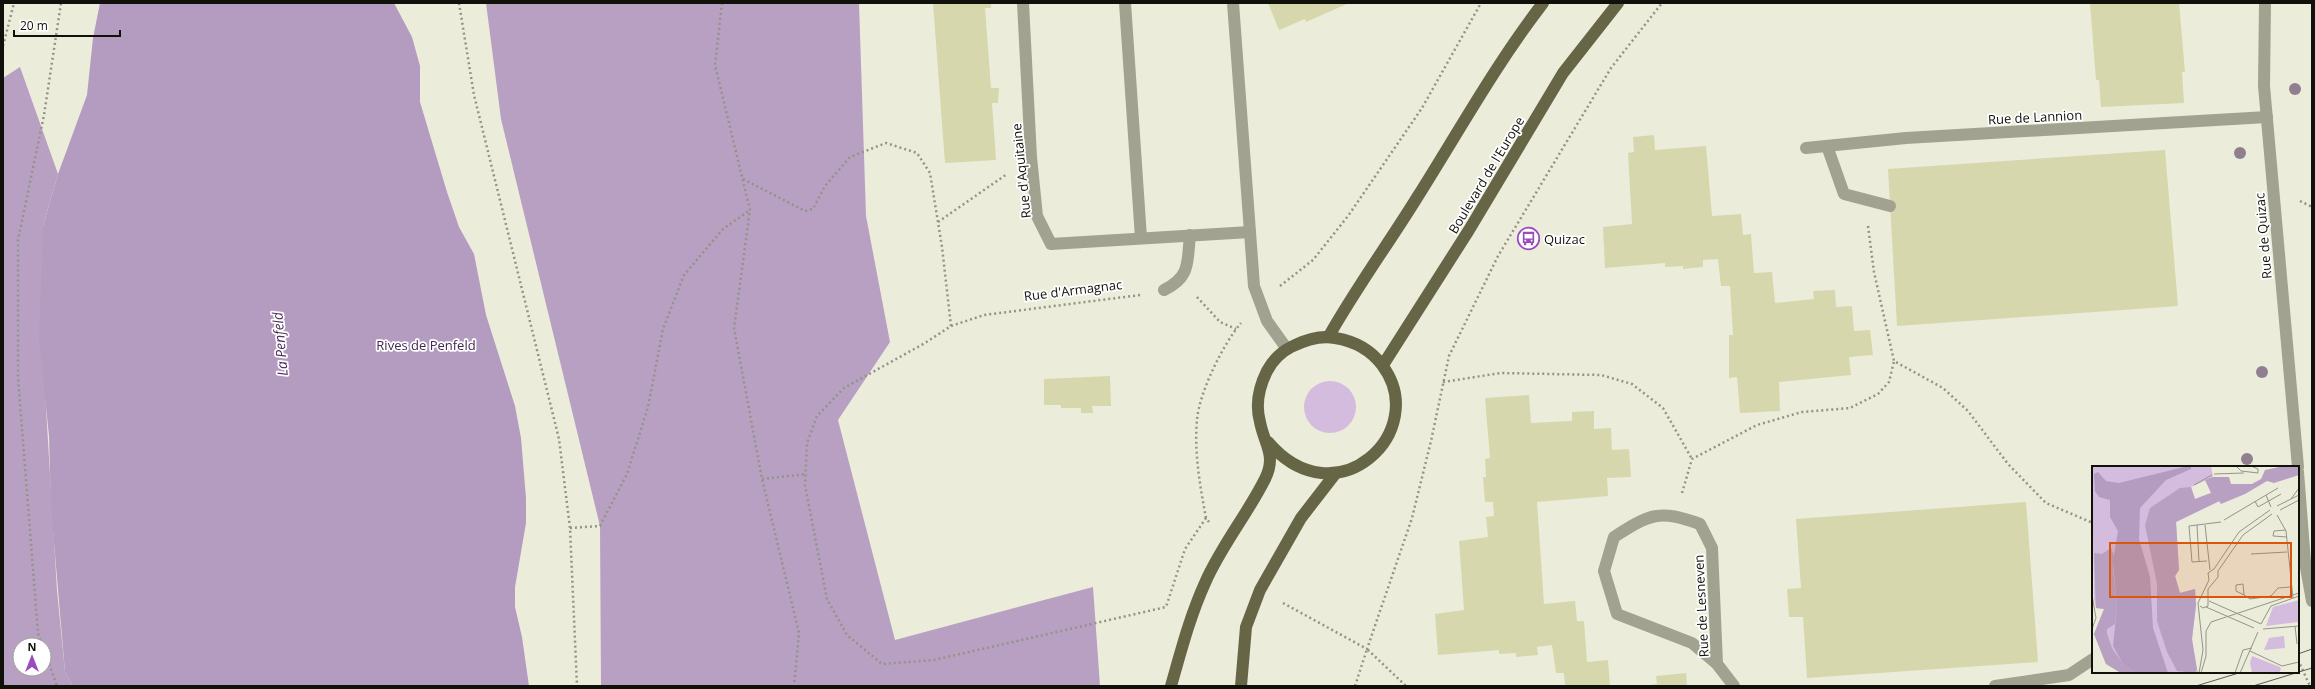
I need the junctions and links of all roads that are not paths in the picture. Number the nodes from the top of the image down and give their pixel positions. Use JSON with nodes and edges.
{"nodes":[{"id":1,"x":1022,"y":3,"type":"edge"},
{"id":2,"x":1125,"y":3,"type":"edge"},
{"id":3,"x":1233,"y":3,"type":"edge"},
{"id":4,"x":1543,"y":3,"type":"edge"},
{"id":5,"x":1618,"y":3,"type":"edge"},
{"id":6,"x":2265,"y":3,"type":"edge"},
{"id":7,"x":2267,"y":117,"type":"junction"},
{"id":8,"x":1827,"y":146,"type":"junction"},
{"id":9,"x":1806,"y":148,"type":"dead end"},
{"id":10,"x":1890,"y":206,"type":"dead end"},
{"id":11,"x":1250,"y":232,"type":"junction"},
{"id":12,"x":1190,"y":235,"type":"junction"},
{"id":13,"x":1141,"y":238,"type":"junction"},
{"id":14,"x":1164,"y":290,"type":"road end"},
{"id":15,"x":1329,"y":336,"type":"junction"},
{"id":16,"x":1287,"y":349,"type":"junction"},
{"id":17,"x":1383,"y":365,"type":"junction"},
{"id":18,"x":1268,"y":442,"type":"junction"},
{"id":19,"x":2298,"y":466,"type":"edge"},
{"id":20,"x":1335,"y":474,"type":"junction"},
{"id":21,"x":2299,"y":494,"type":"edge"},
{"id":22,"x":2302,"y":562,"type":"edge"},
{"id":23,"x":2312,"y":602,"type":"edge"},
{"id":24,"x":2092,"y":660,"type":"edge"},
{"id":25,"x":1718,"y":664,"type":"junction"},
{"id":26,"x":1171,"y":686,"type":"edge"},
{"id":27,"x":1241,"y":686,"type":"edge"},
{"id":28,"x":1734,"y":686,"type":"edge"},
{"id":29,"x":1995,"y":686,"type":"edge"}],
"edges":[{"from":1,"to":13,"type":"street","name":"Rue d'Aquitaine"},
{"from":2,"to":13,"type":"street"},
{"from":3,"to":11,"type":"street"},
{"from":4,"to":15,"type":"main road"},
{"from":5,"to":17,"type":"main road","name":"Boulevard de l'Europe"},
{"from":6,"to":7,"type":"street","name":"Rue de Quizac"},
{"from":7,"to":8,"type":"street","name":"Rue de Lannion"},
{"from":7,"to":19,"type":"street","name":"Rue de Quizac"},
{"from":8,"to":9,"type":"street","name":"Rue de Lannion"},
{"from":8,"to":10,"type":"street"},
{"from":11,"to":12,"type":"street","name":"Rue d'Aquitaine"},
{"from":11,"to":16,"type":"street"},
{"from":12,"to":13,"type":"street","name":"Rue d'Aquitaine"},
{"from":12,"to":14,"type":"street"},
{"from":15,"to":16,"type":"main road"},
{"from":15,"to":17,"type":"main road"},
{"from":16,"to":18,"type":"main road"},
{"from":17,"to":20,"type":"main road"},
{"from":18,"to":20,"type":"main road"},
{"from":18,"to":26,"type":"main road"},
{"from":20,"to":27,"type":"main road"},
{"from":21,"to":22,"type":"street"},
{"from":22,"to":23,"type":"street"},
{"from":24,"to":29,"type":"street"},
{"from":25,"to":25,"type":"street","name":"Rue de Lesneven"},
{"from":25,"to":28,"type":"street","name":"Rue de Lesneven"}]}
